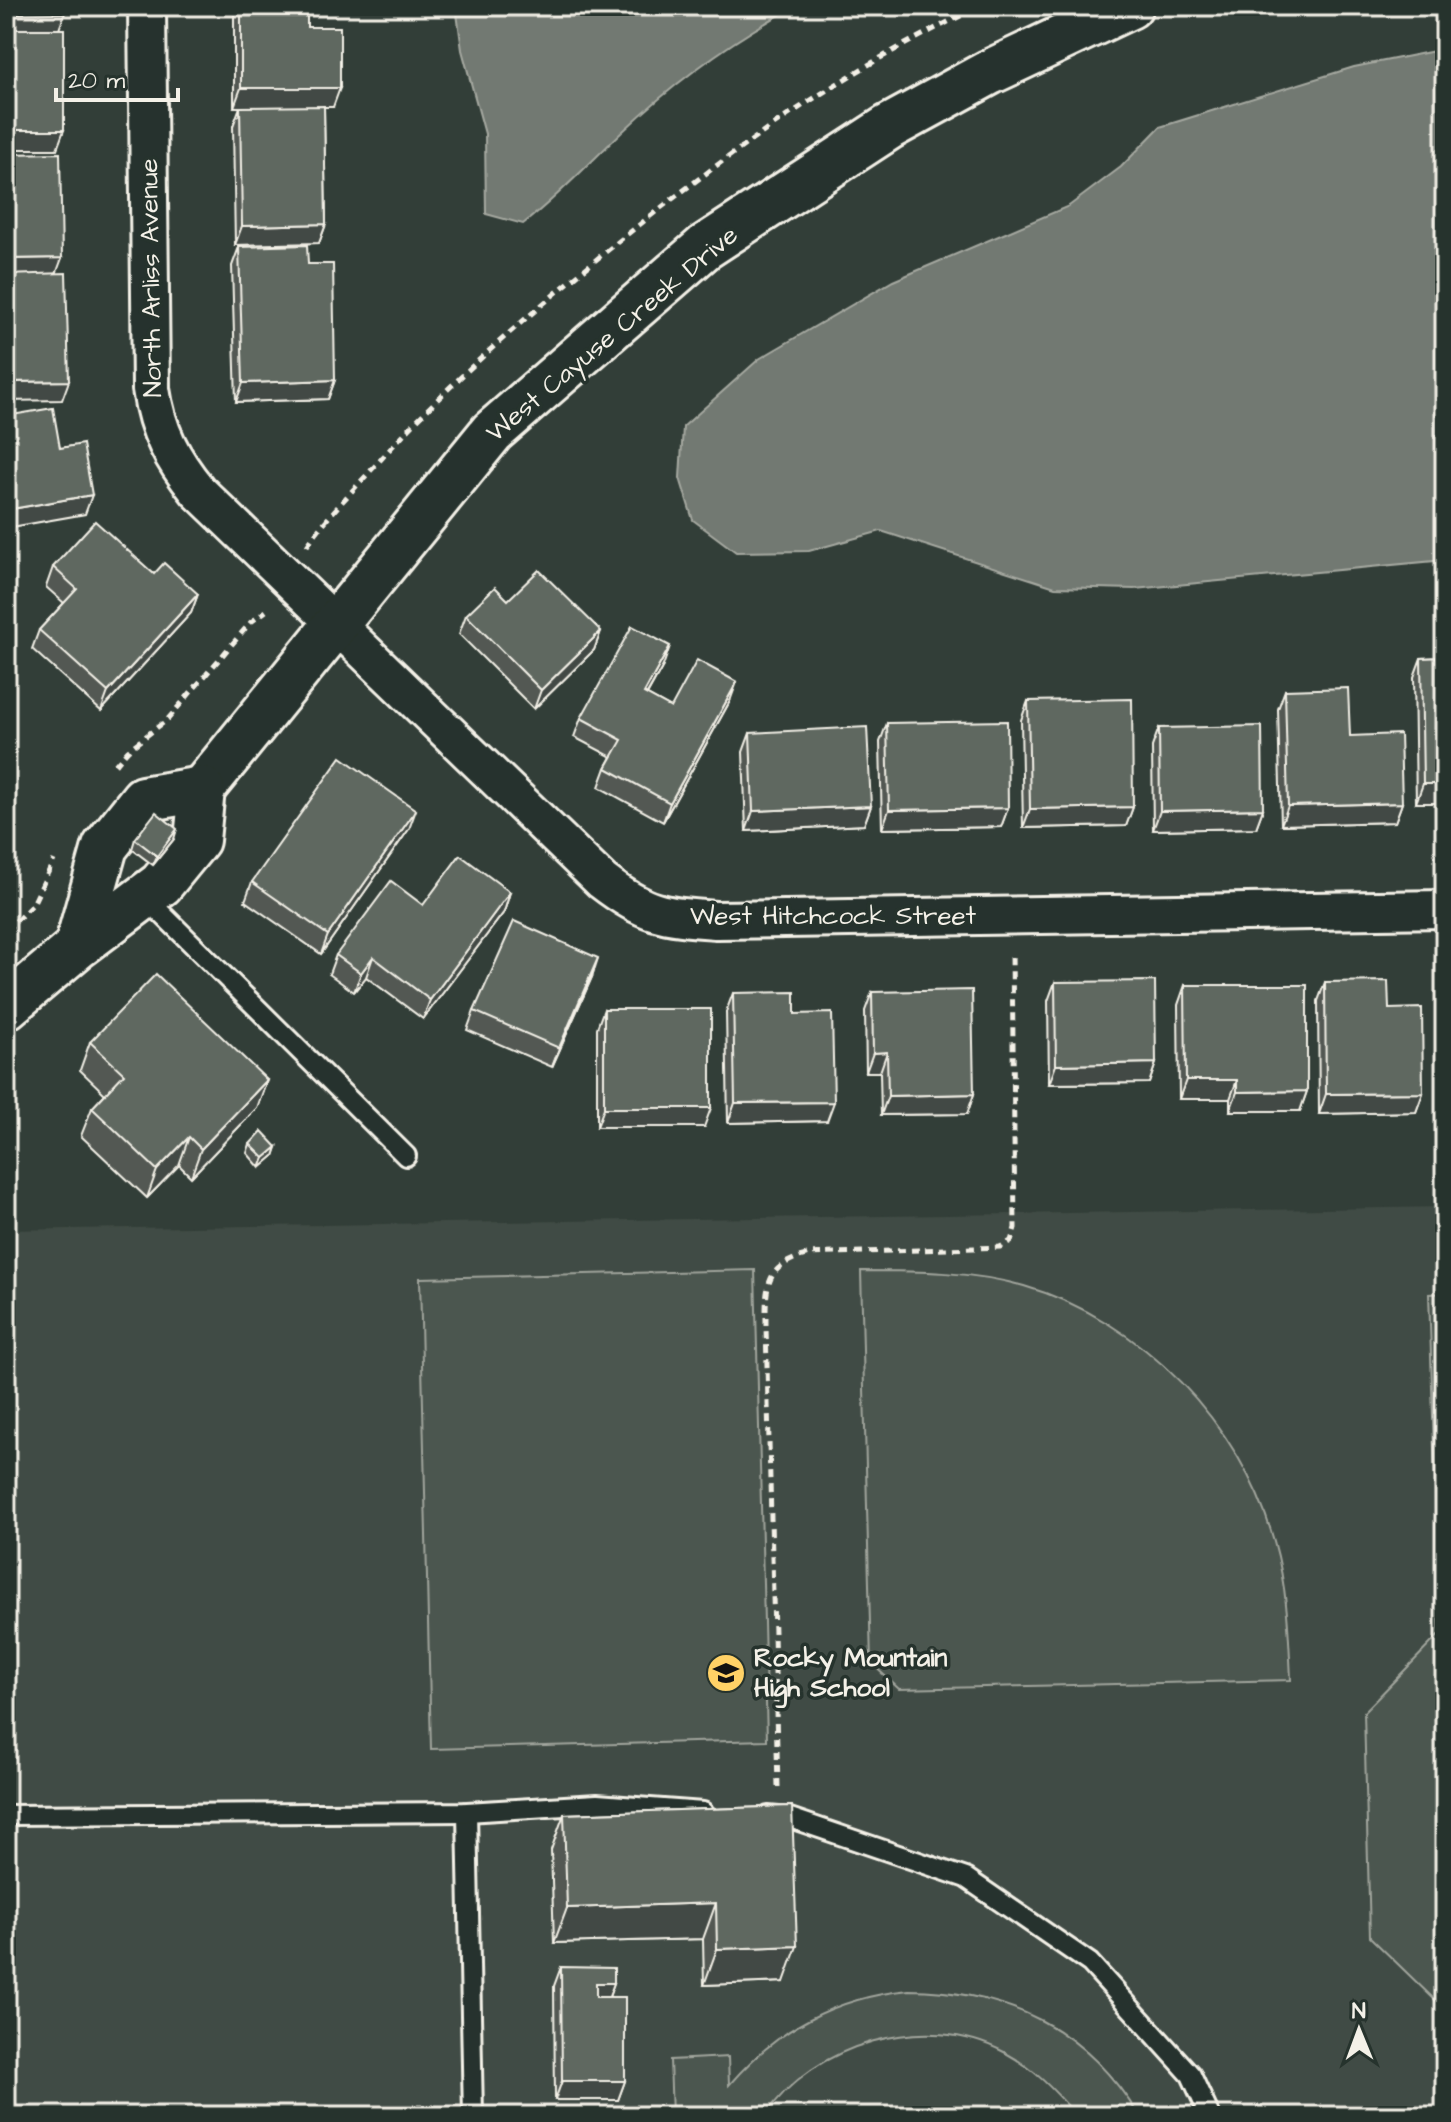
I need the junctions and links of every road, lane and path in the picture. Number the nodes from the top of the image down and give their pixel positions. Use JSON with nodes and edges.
{"nodes":[{"id":1,"x":147,"y":6,"type":"edge"},
{"id":2,"x":982,"y":6,"type":"edge"},
{"id":3,"x":1130,"y":6,"type":"edge"},
{"id":4,"x":316,"y":532,"type":"dead end"},
{"id":5,"x":266,"y":611,"type":"dead end"},
{"id":6,"x":335,"y":623,"type":"junction"},
{"id":7,"x":128,"y":750,"type":"dead end"},
{"id":8,"x":202,"y":789,"type":"junction"},
{"id":9,"x":52,"y":864,"type":"dead end"},
{"id":10,"x":145,"y":897,"type":"junction"},
{"id":11,"x":1445,"y":909,"type":"edge"},
{"id":12,"x":1011,"y":915,"type":"junction"},
{"id":13,"x":6,"y":931,"type":"edge"},
{"id":14,"x":77,"y":947,"type":"junction"},
{"id":15,"x":6,"y":1007,"type":"edge"},
{"id":16,"x":406,"y":1156,"type":"dead end"},
{"id":17,"x":467,"y":1812,"type":"junction"},
{"id":18,"x":718,"y":1813,"type":"edge"},
{"id":19,"x":6,"y":1815,"type":"edge"},
{"id":20,"x":749,"y":1815,"type":"edge"},
{"id":21,"x":779,"y":1817,"type":"junction"},
{"id":22,"x":1445,"y":2111,"type":"edge"},
{"id":23,"x":473,"y":2116,"type":"edge"},
{"id":24,"x":1210,"y":2116,"type":"edge"},
{"id":25,"x":1389,"y":2116,"type":"edge"}],
"edges":[{"from":1,"to":6,"type":"street","name":"North Arliss Avenue"},
{"from":2,"to":4,"type":"path"},
{"from":3,"to":6,"type":"street","name":"West Cayuse Creek Drive"},
{"from":5,"to":7,"type":"path"},
{"from":6,"to":8,"type":"street","name":"West Cayuse Creek Drive"},
{"from":6,"to":12,"type":"street","name":"West Hitchcock Street"},
{"from":8,"to":10,"type":"street"},
{"from":8,"to":14,"type":"street"},
{"from":9,"to":13,"type":"path"},
{"from":10,"to":14,"type":"street"},
{"from":10,"to":16,"type":"lane"},
{"from":11,"to":12,"type":"street","name":"West Hitchcock Street"},
{"from":12,"to":21,"type":"path"},
{"from":14,"to":15,"type":"street"},
{"from":17,"to":18,"type":"lane"},
{"from":17,"to":19,"type":"lane"},
{"from":17,"to":23,"type":"lane"},
{"from":20,"to":21,"type":"lane"},
{"from":21,"to":24,"type":"lane"},
{"from":22,"to":25,"type":"path"}]}
